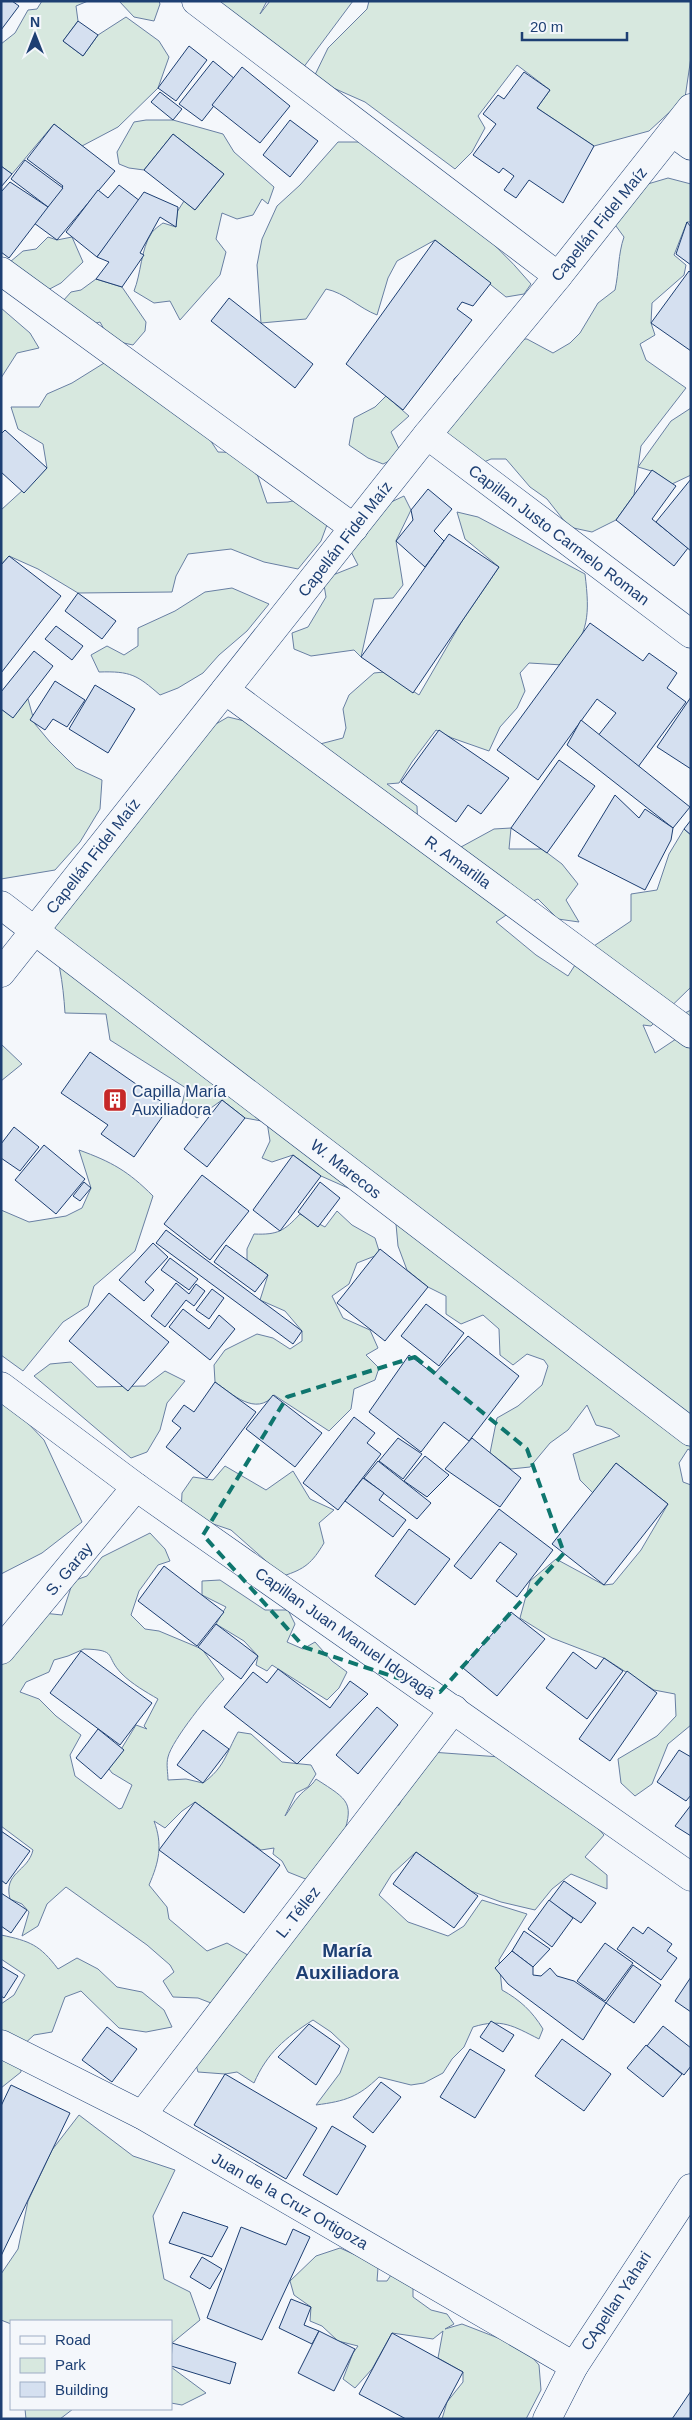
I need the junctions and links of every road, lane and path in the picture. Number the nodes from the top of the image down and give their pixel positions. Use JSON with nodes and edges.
{"nodes":[{"id":1,"x":196,"y":1,"type":"edge"},
{"id":2,"x":691,"y":108,"type":"edge"},
{"id":3,"x":682,"y":139,"type":"edge"},
{"id":4,"x":1,"y":271,"type":"edge"},
{"id":5,"x":558,"y":276,"type":"junction"},
{"id":6,"x":427,"y":434,"type":"junction"},
{"id":7,"x":354,"y":528,"type":"junction"},
{"id":8,"x":691,"y":634,"type":"edge"},
{"id":9,"x":225,"y":690,"type":"junction"},
{"id":10,"x":1,"y":905,"type":"edge"},
{"id":11,"x":34,"y":930,"type":"junction"},
{"id":12,"x":1,"y":973,"type":"edge"},
{"id":13,"x":691,"y":1034,"type":"edge"},
{"id":14,"x":1,"y":1386,"type":"edge"},
{"id":15,"x":691,"y":1432,"type":"edge"},
{"id":16,"x":136,"y":1488,"type":"junction"},
{"id":17,"x":1,"y":1650,"type":"edge"},
{"id":18,"x":454,"y":1709,"type":"junction"},
{"id":19,"x":691,"y":1877,"type":"edge"},
{"id":20,"x":1,"y":2044,"type":"edge"},
{"id":21,"x":142,"y":2115,"type":"junction"},
{"id":22,"x":691,"y":2188,"type":"edge"},
{"id":23,"x":574,"y":2366,"type":"junction"},
{"id":24,"x":547,"y":2419,"type":"edge"}],
"edges":[{"from":1,"to":5,"type":"street"},
{"from":2,"to":3,"type":"street","name":"Capellán Fidel Maíz"},
{"from":3,"to":5,"type":"street","name":"Capellán Fidel Maíz"},
{"from":4,"to":7,"type":"street"},
{"from":5,"to":6,"type":"street","name":"Capellán Fidel Maíz"},
{"from":6,"to":7,"type":"street","name":"Capellán Fidel Maíz"},
{"from":6,"to":8,"type":"street","name":"Capillan Justo Carmelo Roman"},
{"from":7,"to":9,"type":"street","name":"Capellán Fidel Maíz"},
{"from":9,"to":11,"type":"street","name":"Capellán Fidel Maíz"},
{"from":9,"to":13,"type":"street","name":"R. Amarilla"},
{"from":10,"to":11,"type":"street","name":"W. Marecos"},
{"from":11,"to":12,"type":"street","name":"Capellán Fidel Maíz"},
{"from":11,"to":15,"type":"street","name":"W. Marecos"},
{"from":14,"to":16,"type":"street","name":"Capillan Juan Manuel Idoyaga"},
{"from":16,"to":17,"type":"street","name":"S. Garay"},
{"from":16,"to":18,"type":"street","name":"Capillan Juan Manuel Idoyaga"},
{"from":18,"to":19,"type":"street","name":"Capillan Juan Manuel Idoyaga"},
{"from":18,"to":21,"type":"street","name":"L. Téllez"},
{"from":20,"to":21,"type":"street","name":"Juan de la Cruz Ortigoza"},
{"from":21,"to":23,"type":"street","name":"Juan de la Cruz Ortigoza"},
{"from":22,"to":23,"type":"street","name":"CApellan Yahari"},
{"from":23,"to":24,"type":"street","name":"CApellan Yahari"}]}
